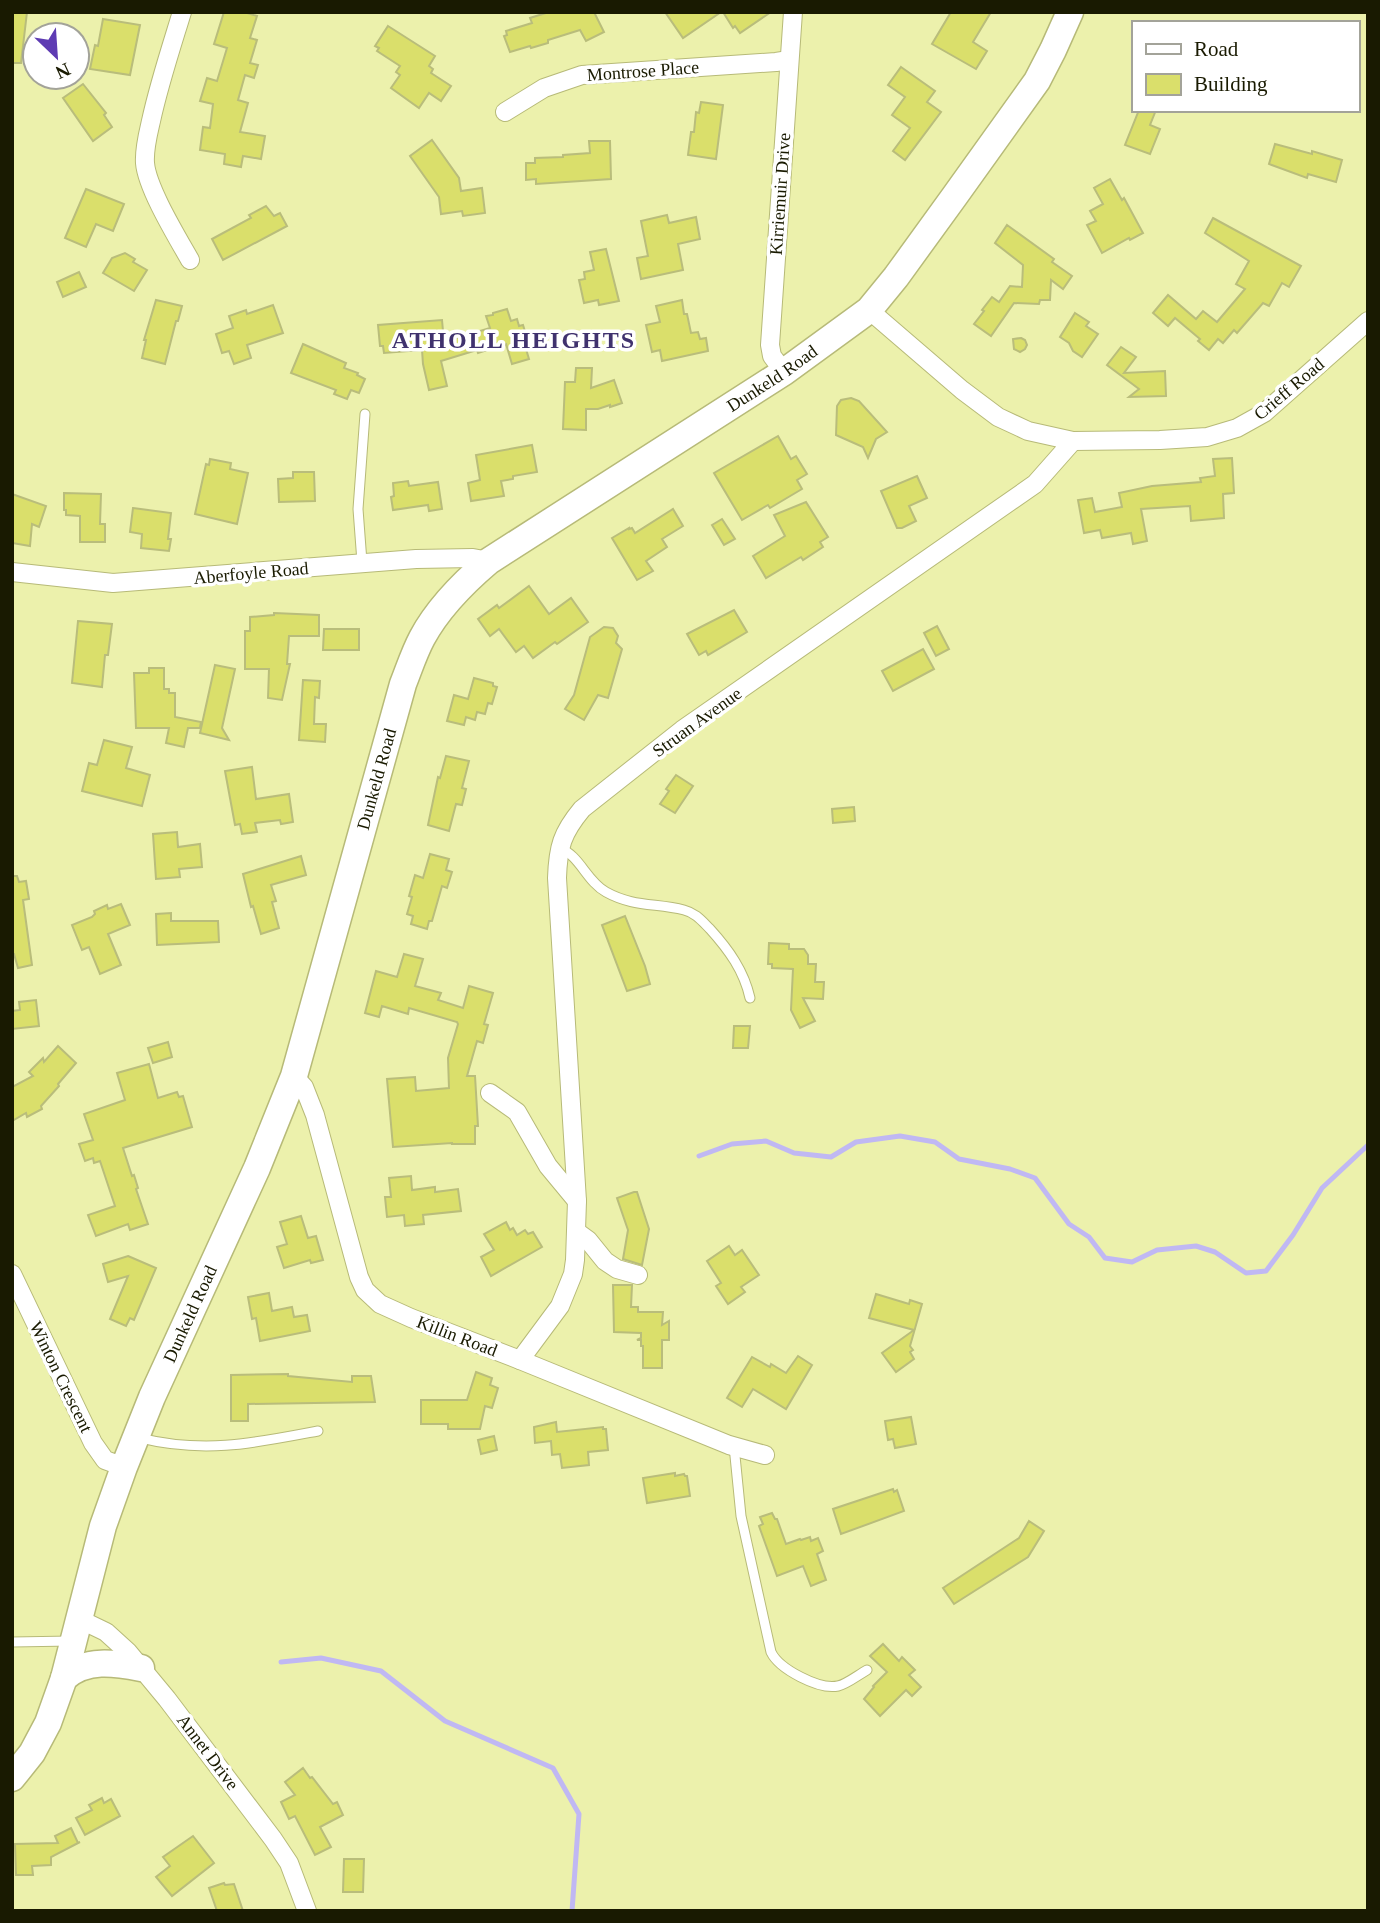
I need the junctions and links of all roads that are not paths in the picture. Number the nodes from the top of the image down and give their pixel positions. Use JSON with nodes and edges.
{"nodes":[{"id":1,"x":182,"y":12,"type":"edge"},
{"id":2,"x":793,"y":12,"type":"edge"},
{"id":3,"x":1070,"y":12,"type":"edge"},
{"id":4,"x":789,"y":60,"type":"junction"},
{"id":5,"x":505,"y":112,"type":"dead end"},
{"id":6,"x":190,"y":260,"type":"dead end"},
{"id":7,"x":869,"y":310,"type":"junction"},
{"id":8,"x":1368,"y":321,"type":"edge"},
{"id":9,"x":784,"y":372,"type":"junction"},
{"id":10,"x":365,"y":414,"type":"dead end"},
{"id":11,"x":1073,"y":441,"type":"junction"},
{"id":12,"x":489,"y":561,"type":"junction"},
{"id":13,"x":362,"y":562,"type":"junction"},
{"id":14,"x":12,"y":572,"type":"edge"},
{"id":15,"x":559,"y":848,"type":"junction"},
{"id":16,"x":750,"y":998,"type":"dead end"},
{"id":17,"x":294,"y":1076,"type":"junction"},
{"id":18,"x":490,"y":1093,"type":"dead end"},
{"id":19,"x":576,"y":1201,"type":"junction"},
{"id":20,"x":577,"y":1232,"type":"junction"},
{"id":21,"x":12,"y":1274,"type":"edge"},
{"id":22,"x":638,"y":1275,"type":"dead end"},
{"id":23,"x":520,"y":1360,"type":"junction"},
{"id":24,"x":318,"y":1431,"type":"dead end"},
{"id":25,"x":136,"y":1437,"type":"junction"},
{"id":26,"x":734,"y":1446,"type":"junction"},
{"id":27,"x":765,"y":1455,"type":"dead end"},
{"id":28,"x":124,"y":1467,"type":"junction"},
{"id":29,"x":76,"y":1630,"type":"junction"},
{"id":30,"x":12,"y":1642,"type":"edge"},
{"id":31,"x":141,"y":1668,"type":"junction"},
{"id":32,"x":867,"y":1670,"type":"dead end"},
{"id":33,"x":64,"y":1678,"type":"junction"},
{"id":34,"x":12,"y":1778,"type":"edge"},
{"id":35,"x":307,"y":1911,"type":"edge"}],
"edges":[{"from":1,"to":6,"type":"street"},
{"from":2,"to":4,"type":"street","name":"Kirriemuir Drive"},
{"from":3,"to":7,"type":"main road","name":"Dunkeld Road"},
{"from":4,"to":5,"type":"street","name":"Montrose Place"},
{"from":4,"to":9,"type":"street","name":"Kirriemuir Drive"},
{"from":7,"to":9,"type":"main road","name":"Dunkeld Road"},
{"from":7,"to":11,"type":"street"},
{"from":8,"to":11,"type":"street","name":"Crieff Road"},
{"from":9,"to":12,"type":"main road","name":"Dunkeld Road"},
{"from":10,"to":13,"type":"lane"},
{"from":11,"to":15,"type":"street","name":"Struan Avenue"},
{"from":12,"to":13,"type":"street","name":"Aberfoyle Road"},
{"from":12,"to":17,"type":"main road","name":"Dunkeld Road"},
{"from":13,"to":14,"type":"street","name":"Aberfoyle Road"},
{"from":15,"to":16,"type":"lane"},
{"from":15,"to":19,"type":"street","name":"Struan Avenue"},
{"from":17,"to":23,"type":"street","name":"Killin Road"},
{"from":17,"to":25,"type":"main road","name":"Dunkeld Road"},
{"from":18,"to":19,"type":"street"},
{"from":19,"to":20,"type":"street","name":"Struan Avenue"},
{"from":20,"to":22,"type":"street"},
{"from":20,"to":23,"type":"street","name":"Struan Avenue"},
{"from":21,"to":28,"type":"street","name":"Winton Crescent"},
{"from":23,"to":26,"type":"street","name":"Killin Road"},
{"from":24,"to":25,"type":"lane"},
{"from":25,"to":28,"type":"main road","name":"Dunkeld Road"},
{"from":26,"to":27,"type":"street","name":"Killin Road"},
{"from":26,"to":32,"type":"lane"},
{"from":28,"to":29,"type":"main road","name":"Dunkeld Road"},
{"from":29,"to":30,"type":"lane"},
{"from":29,"to":31,"type":"street","name":"Annet Drive"},
{"from":29,"to":33,"type":"main road","name":"Dunkeld Road"},
{"from":31,"to":33,"type":"main road"},
{"from":31,"to":35,"type":"street","name":"Annet Drive"},
{"from":33,"to":34,"type":"main road","name":"Dunkeld Road"}]}
